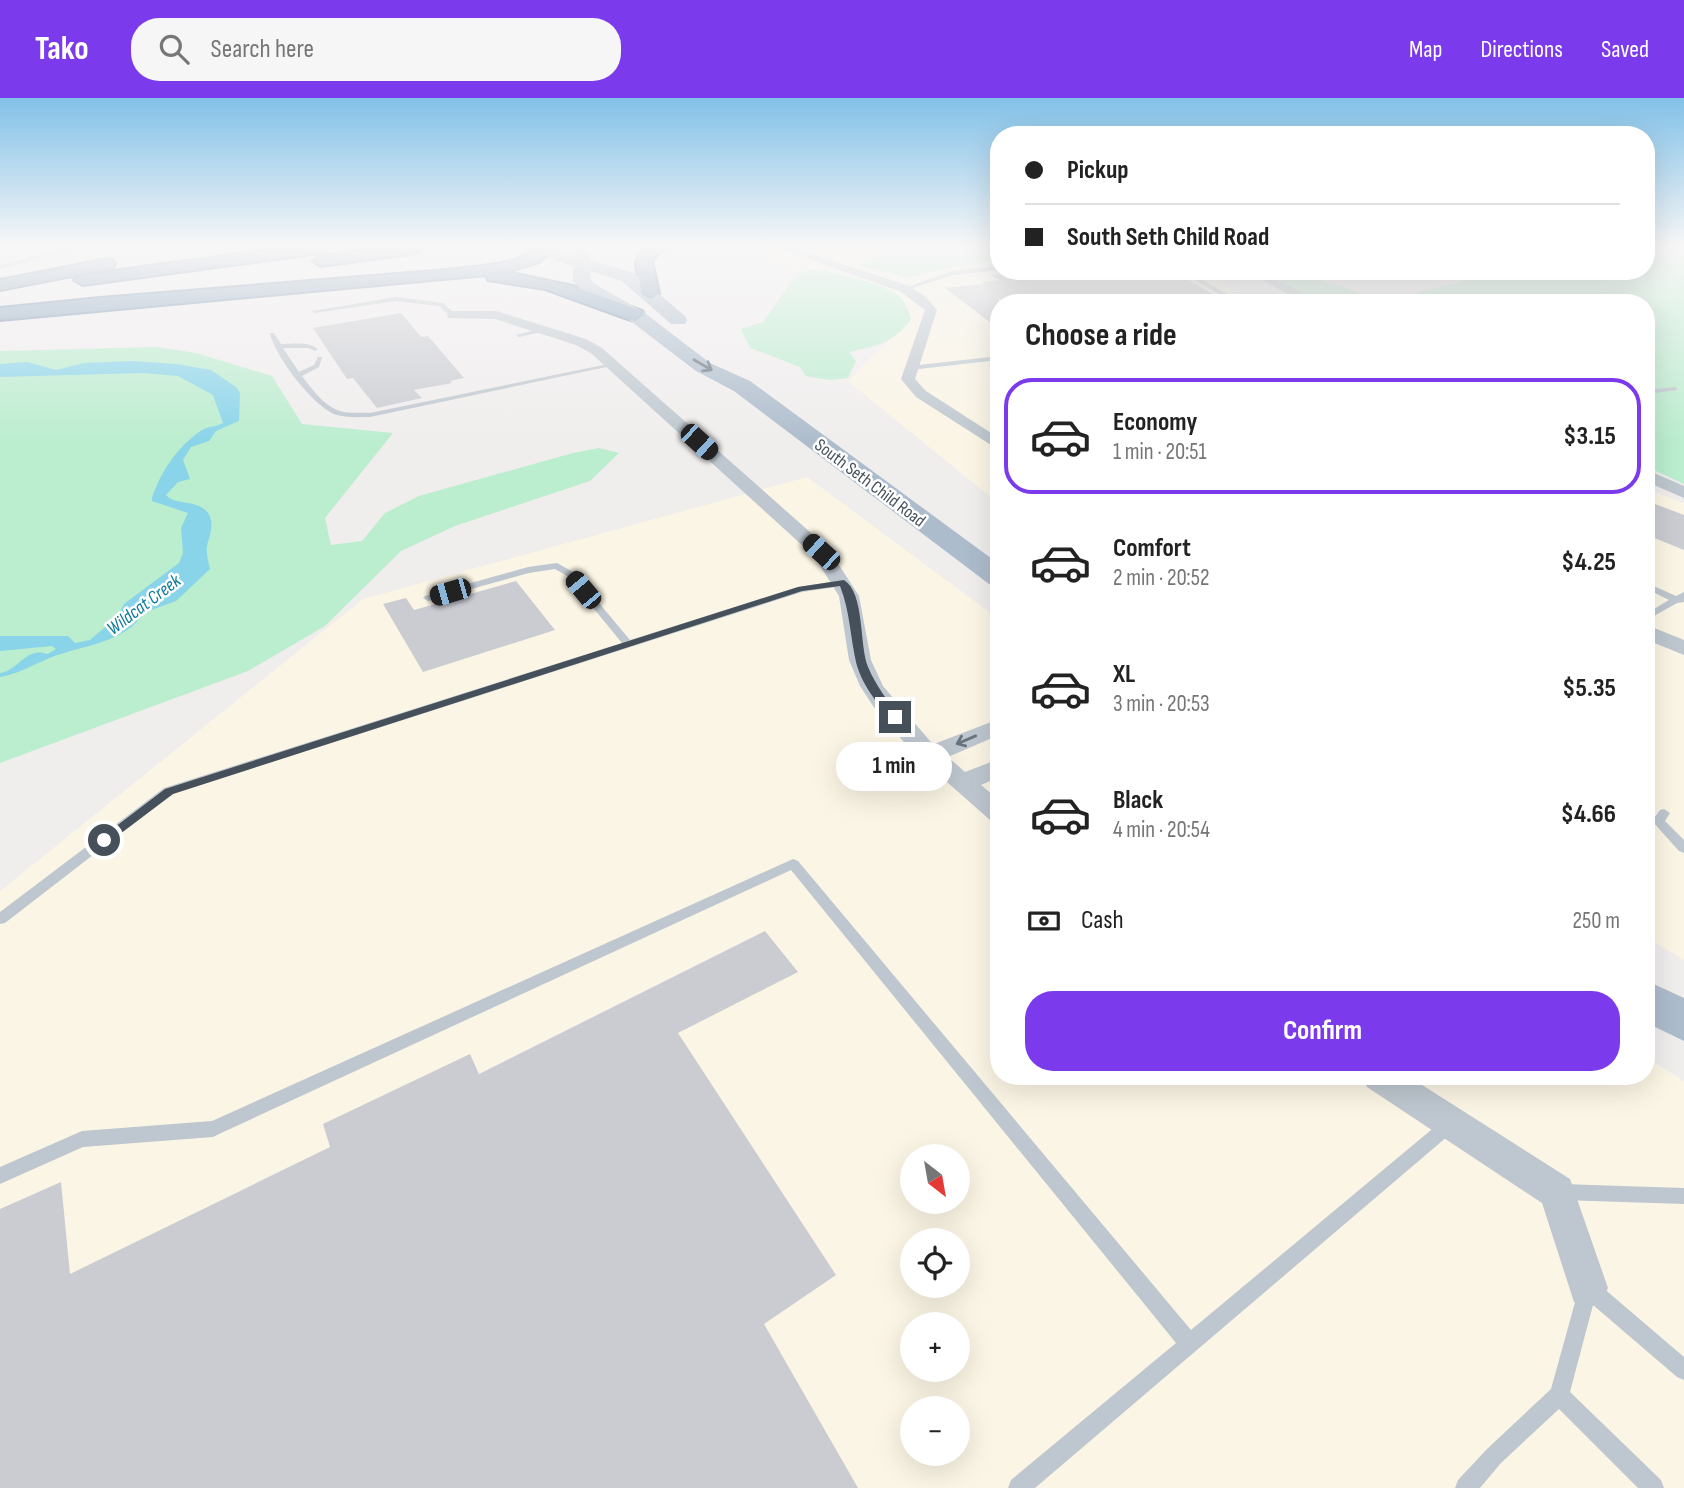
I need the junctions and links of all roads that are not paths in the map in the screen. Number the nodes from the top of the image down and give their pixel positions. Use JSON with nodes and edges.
{"nodes":[{"id":1,"x":450,"y":313,"type":"edge"},
{"id":2,"x":629,"y":313,"type":"edge"},
{"id":3,"x":631,"y":313,"type":"edge"},
{"id":4,"x":671,"y":313,"type":"edge"},
{"id":5,"x":930,"y":313,"type":"edge"},
{"id":6,"x":635,"y":315,"type":"junction"},
{"id":7,"x":453,"y":316,"type":"joint"},
{"id":8,"x":544,"y":330,"type":"junction"},
{"id":9,"x":272,"y":334,"type":"dead end"},
{"id":10,"x":519,"y":335,"type":"dead end"},
{"id":11,"x":279,"y":346,"type":"junction"},
{"id":12,"x":315,"y":349,"type":"dead end"},
{"id":13,"x":320,"y":358,"type":"dead end"},
{"id":14,"x":990,"y":359,"type":"edge"},
{"id":15,"x":613,"y":365,"type":"junction"},
{"id":16,"x":911,"y":368,"type":"junction"},
{"id":17,"x":298,"y":374,"type":"junction"},
{"id":18,"x":743,"y":386,"type":"junction"},
{"id":19,"x":1675,"y":389,"type":"dead end"},
{"id":20,"x":1655,"y":391,"type":"edge"},
{"id":21,"x":990,"y":439,"type":"edge"},
{"id":22,"x":1655,"y":479,"type":"edge"},
{"id":23,"x":1684,"y":493,"type":"edge"},
{"id":24,"x":990,"y":571,"type":"edge"},
{"id":25,"x":844,"y":583,"type":"junction"},
{"id":26,"x":1655,"y":589,"type":"edge"},
{"id":27,"x":428,"y":598,"type":"dead end"},
{"id":28,"x":1682,"y":599,"type":"edge"},
{"id":29,"x":1655,"y":613,"type":"edge"},
{"id":30,"x":1655,"y":635,"type":"edge"},
{"id":31,"x":628,"y":644,"type":"junction"},
{"id":32,"x":1684,"y":648,"type":"edge"},
{"id":33,"x":990,"y":730,"type":"edge"},
{"id":34,"x":932,"y":754,"type":"junction"},
{"id":35,"x":990,"y":771,"type":"edge"},
{"id":36,"x":962,"y":783,"type":"junction"},
{"id":37,"x":990,"y":806,"type":"edge"},
{"id":38,"x":1664,"y":813,"type":"dead end"},
{"id":39,"x":1684,"y":848,"type":"edge"},
{"id":40,"x":0,"y":919,"type":"edge"},
{"id":41,"x":1655,"y":1005,"type":"edge"},
{"id":42,"x":1684,"y":1021,"type":"edge"},
{"id":43,"x":1393,"y":1085,"type":"edge"},
{"id":44,"x":1452,"y":1122,"type":"junction"},
{"id":45,"x":0,"y":1175,"type":"edge"},
{"id":46,"x":1557,"y":1192,"type":"junction"},
{"id":47,"x":1684,"y":1196,"type":"edge"},
{"id":48,"x":1588,"y":1288,"type":"junction"},
{"id":49,"x":1191,"y":1344,"type":"junction"},
{"id":50,"x":1684,"y":1370,"type":"edge"},
{"id":51,"x":1559,"y":1395,"type":"junction"},
{"id":52,"x":1019,"y":1488,"type":"edge"},
{"id":53,"x":1466,"y":1488,"type":"edge"},
{"id":54,"x":1653,"y":1488,"type":"edge"}],
"edges":[{"from":1,"to":7,"type":"lane"},
{"from":2,"to":6,"type":"highway"},
{"from":3,"to":6,"type":"main road","name":"South Seth Child Road"},
{"from":4,"to":18,"type":"main road","name":"South Seth Child Road"},
{"from":5,"to":16,"type":"street"},
{"from":6,"to":18,"type":"main road","name":"South Seth Child Road","one_way":true},
{"from":7,"to":8,"type":"street"},
{"from":8,"to":10,"type":"lane"},
{"from":8,"to":15,"type":"street"},
{"from":9,"to":11,"type":"lane"},
{"from":11,"to":12,"type":"lane"},
{"from":11,"to":17,"type":"lane"},
{"from":13,"to":17,"type":"lane"},
{"from":14,"to":16,"type":"lane"},
{"from":15,"to":17,"type":"lane"},
{"from":15,"to":25,"type":"street"},
{"from":16,"to":21,"type":"street"},
{"from":18,"to":24,"type":"main road","name":"South Seth Child Road"},
{"from":19,"to":20,"type":"lane"},
{"from":22,"to":23,"type":"street"},
{"from":25,"to":31,"type":"lane"},
{"from":25,"to":34,"type":"street"},
{"from":26,"to":28,"type":"lane"},
{"from":27,"to":31,"type":"lane"},
{"from":28,"to":29,"type":"lane"},
{"from":30,"to":32,"type":"street"},
{"from":31,"to":40,"type":"lane"},
{"from":33,"to":34,"type":"street","one_way":true},
{"from":34,"to":36,"type":"street"},
{"from":35,"to":36,"type":"street"},
{"from":36,"to":37,"type":"street"},
{"from":38,"to":39,"type":"lane"},
{"from":41,"to":42,"type":"main road"},
{"from":43,"to":44,"type":"street"},
{"from":44,"to":46,"type":"street"},
{"from":44,"to":49,"type":"lane"},
{"from":45,"to":49,"type":"lane"},
{"from":46,"to":47,"type":"lane"},
{"from":46,"to":48,"type":"street"},
{"from":48,"to":50,"type":"lane"},
{"from":48,"to":51,"type":"lane"},
{"from":49,"to":52,"type":"lane"},
{"from":51,"to":53,"type":"lane"},
{"from":51,"to":54,"type":"lane"}]}
